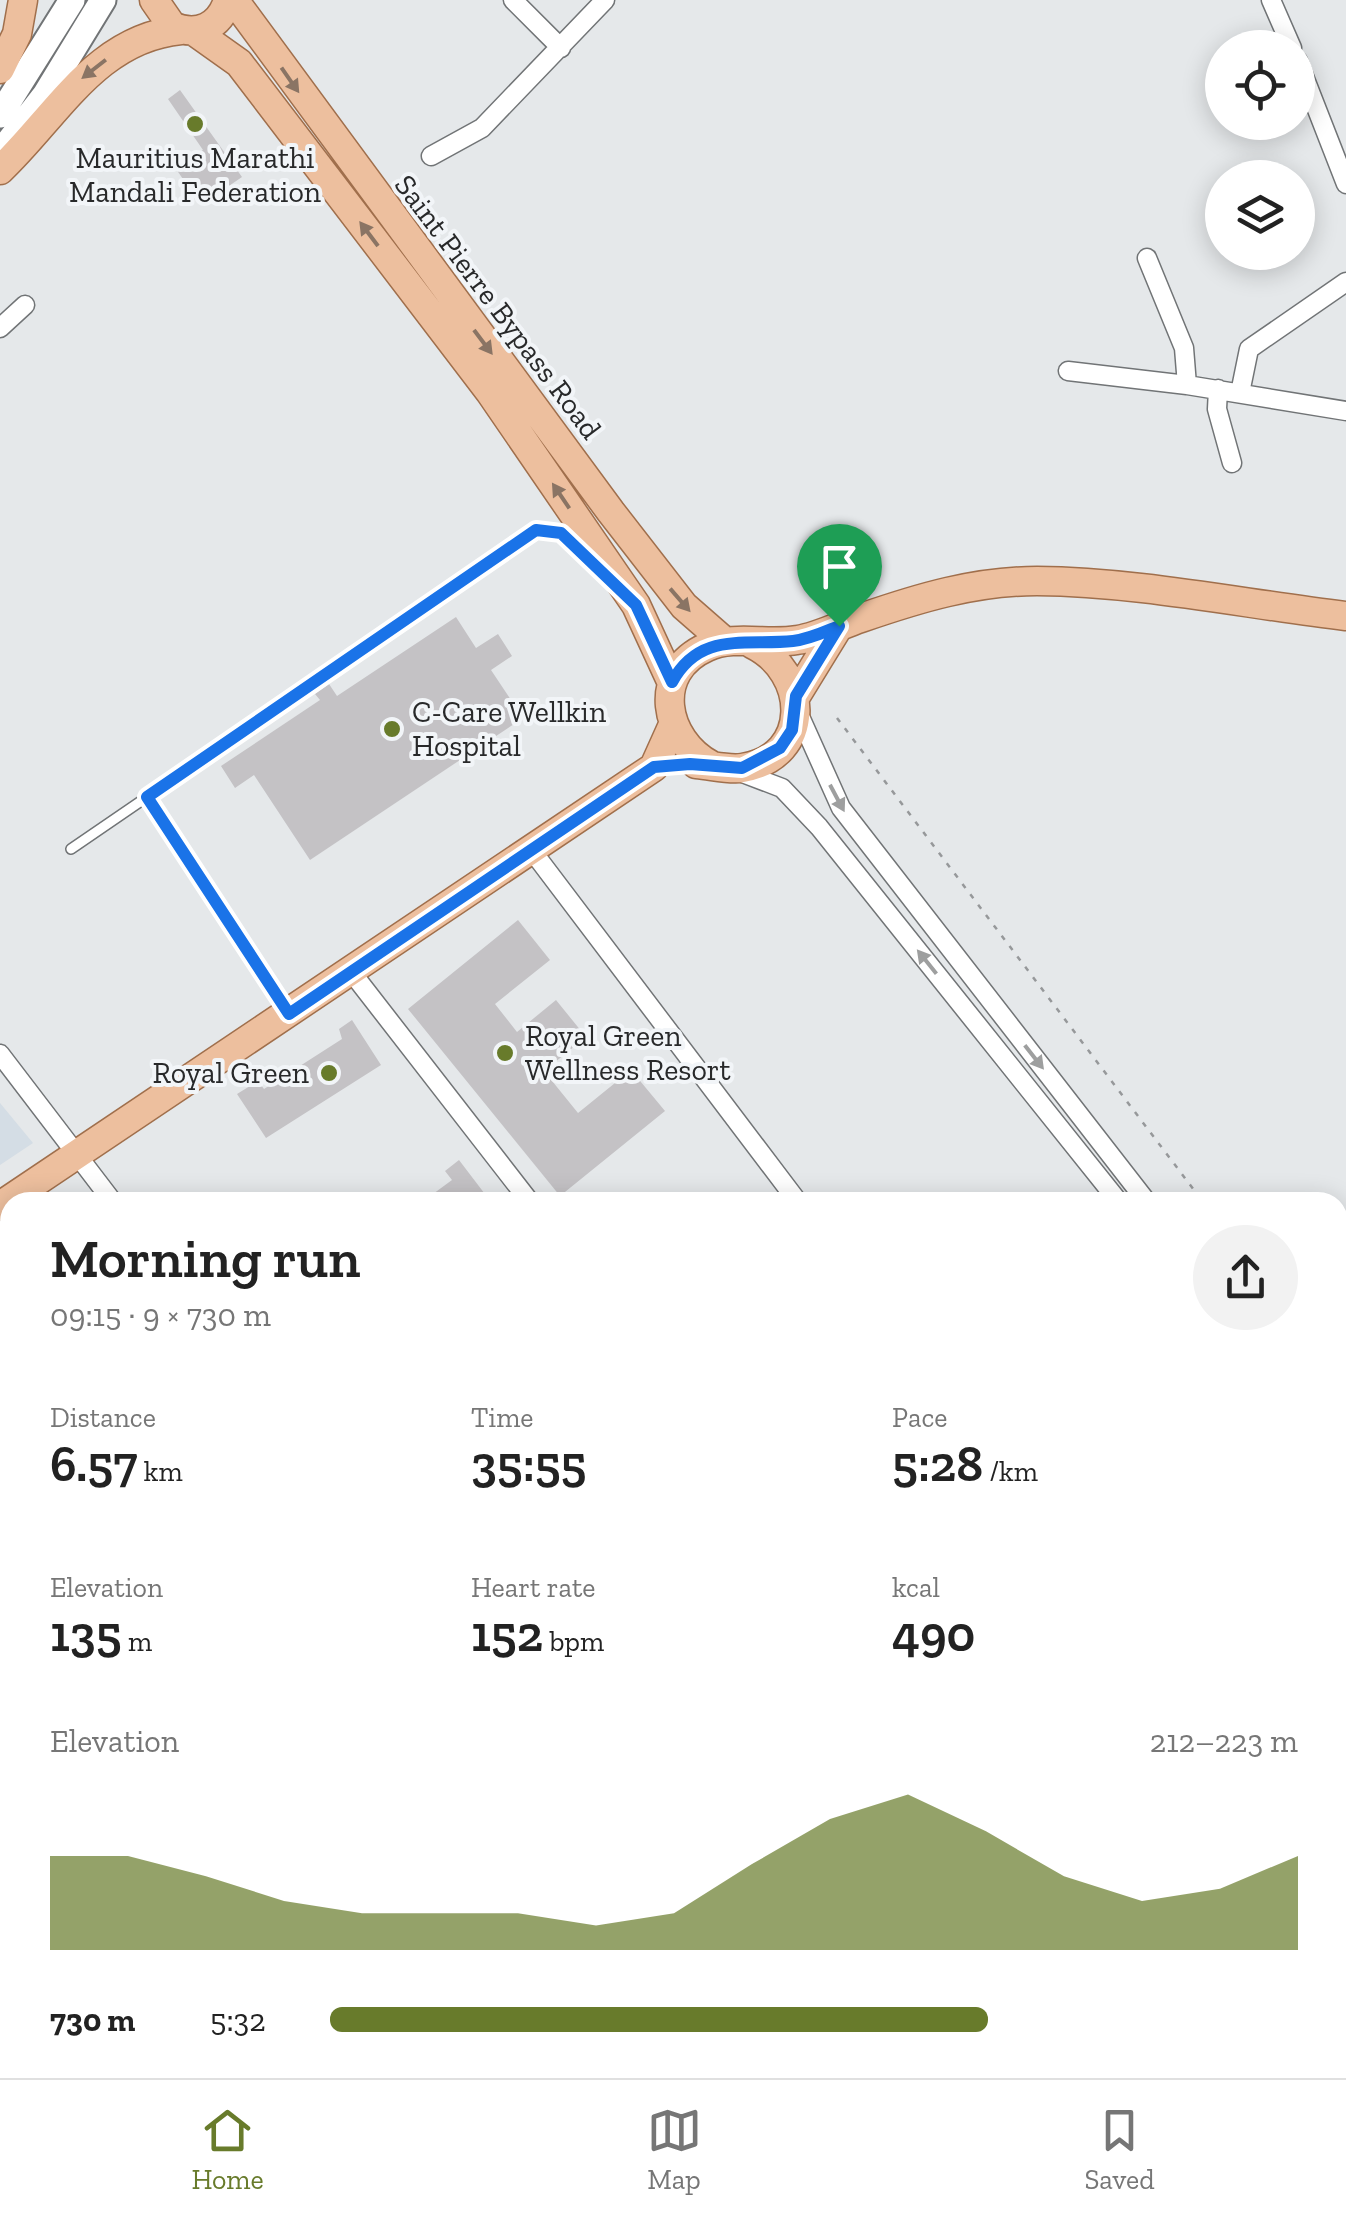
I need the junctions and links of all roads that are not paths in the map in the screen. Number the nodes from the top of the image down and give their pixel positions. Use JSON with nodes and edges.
{"nodes":[{"id":1,"x":23,"y":0,"type":"edge"},
{"id":2,"x":72,"y":0,"type":"edge"},
{"id":3,"x":103,"y":0,"type":"edge"},
{"id":4,"x":154,"y":0,"type":"edge"},
{"id":5,"x":231,"y":0,"type":"edge"},
{"id":6,"x":513,"y":0,"type":"edge"},
{"id":7,"x":605,"y":0,"type":"edge"},
{"id":8,"x":1271,"y":0,"type":"edge"},
{"id":9,"x":188,"y":30,"type":"junction"},
{"id":10,"x":1284,"y":30,"type":"edge"},
{"id":11,"x":561,"y":48,"type":"junction"},
{"id":12,"x":0,"y":69,"type":"edge"},
{"id":13,"x":1315,"y":105,"type":"edge"},
{"id":14,"x":0,"y":115,"type":"edge"},
{"id":15,"x":0,"y":152,"type":"edge"},
{"id":16,"x":431,"y":156,"type":"dead end"},
{"id":17,"x":0,"y":170,"type":"edge"},
{"id":18,"x":1346,"y":184,"type":"edge"},
{"id":19,"x":1147,"y":258,"type":"dead end"},
{"id":20,"x":1346,"y":282,"type":"edge"},
{"id":21,"x":24,"y":304,"type":"dead end"},
{"id":22,"x":0,"y":328,"type":"edge"},
{"id":23,"x":1068,"y":371,"type":"dead end"},
{"id":24,"x":1187,"y":385,"type":"junction"},
{"id":25,"x":1218,"y":390,"type":"junction"},
{"id":26,"x":1240,"y":393,"type":"junction"},
{"id":27,"x":1346,"y":411,"type":"edge"},
{"id":28,"x":1232,"y":463,"type":"dead end"},
{"id":29,"x":636,"y":605,"type":"junction"},
{"id":30,"x":1346,"y":616,"type":"edge"},
{"id":31,"x":839,"y":626,"type":"junction"},
{"id":32,"x":738,"y":643,"type":"junction"},
{"id":33,"x":672,"y":682,"type":"junction"},
{"id":34,"x":796,"y":703,"type":"junction"},
{"id":35,"x":672,"y":727,"type":"junction"},
{"id":36,"x":716,"y":766,"type":"junction"},
{"id":37,"x":654,"y":767,"type":"junction"},
{"id":38,"x":147,"y":797,"type":"junction"},
{"id":39,"x":71,"y":848,"type":"dead end"},
{"id":40,"x":530,"y":848,"type":"junction"},
{"id":41,"x":353,"y":974,"type":"junction"},
{"id":42,"x":289,"y":1014,"type":"junction"},
{"id":43,"x":0,"y":1054,"type":"edge"},
{"id":44,"x":78,"y":1156,"type":"junction"},
{"id":45,"x":22,"y":1192,"type":"edge"},
{"id":46,"x":105,"y":1192,"type":"edge"},
{"id":47,"x":522,"y":1192,"type":"edge"},
{"id":48,"x":790,"y":1192,"type":"edge"},
{"id":49,"x":1112,"y":1192,"type":"edge"},
{"id":50,"x":1138,"y":1192,"type":"edge"}],
"edges":[{"from":1,"to":12,"type":"main road"},
{"from":2,"to":14,"type":"main road"},
{"from":3,"to":15,"type":"main road"},
{"from":4,"to":9,"type":"main road","name":"Saint Pierre Bypass Road"},
{"from":5,"to":9,"type":"main road"},
{"from":5,"to":32,"type":"main road","name":"Saint Pierre Bypass Road","one_way":true},
{"from":6,"to":11,"type":"street"},
{"from":7,"to":11,"type":"street"},
{"from":8,"to":10,"type":"street"},
{"from":9,"to":17,"type":"main road","one_way":true},
{"from":29,"to":9,"type":"main road","name":"Saint Pierre Bypass Road","one_way":true},
{"from":11,"to":16,"type":"street"},
{"from":13,"to":18,"type":"street"},
{"from":19,"to":24,"type":"street"},
{"from":20,"to":26,"type":"street"},
{"from":21,"to":22,"type":"street"},
{"from":23,"to":24,"type":"street"},
{"from":24,"to":25,"type":"street"},
{"from":25,"to":26,"type":"street"},
{"from":25,"to":28,"type":"street"},
{"from":26,"to":27,"type":"street"},
{"from":29,"to":33,"type":"main road","name":"Saint Pierre Bypass Road"},
{"from":29,"to":38,"type":"lane"},
{"from":30,"to":31,"type":"main road"},
{"from":31,"to":32,"type":"main road"},
{"from":31,"to":34,"type":"main road"},
{"from":32,"to":33,"type":"main road"},
{"from":32,"to":34,"type":"main road"},
{"from":33,"to":35,"type":"main road"},
{"from":34,"to":36,"type":"main road"},
{"from":34,"to":50,"type":"street","one_way":true},
{"from":35,"to":36,"type":"main road"},
{"from":35,"to":37,"type":"main road"},
{"from":36,"to":37,"type":"main road"},
{"from":49,"to":36,"type":"street","one_way":true},
{"from":37,"to":40,"type":"main road"},
{"from":38,"to":39,"type":"lane"},
{"from":38,"to":42,"type":"lane"},
{"from":40,"to":41,"type":"main road"},
{"from":40,"to":48,"type":"street"},
{"from":41,"to":42,"type":"main road"},
{"from":41,"to":47,"type":"street"},
{"from":42,"to":44,"type":"main road"},
{"from":43,"to":44,"type":"street"},
{"from":44,"to":45,"type":"main road"},
{"from":44,"to":46,"type":"street"}]}
